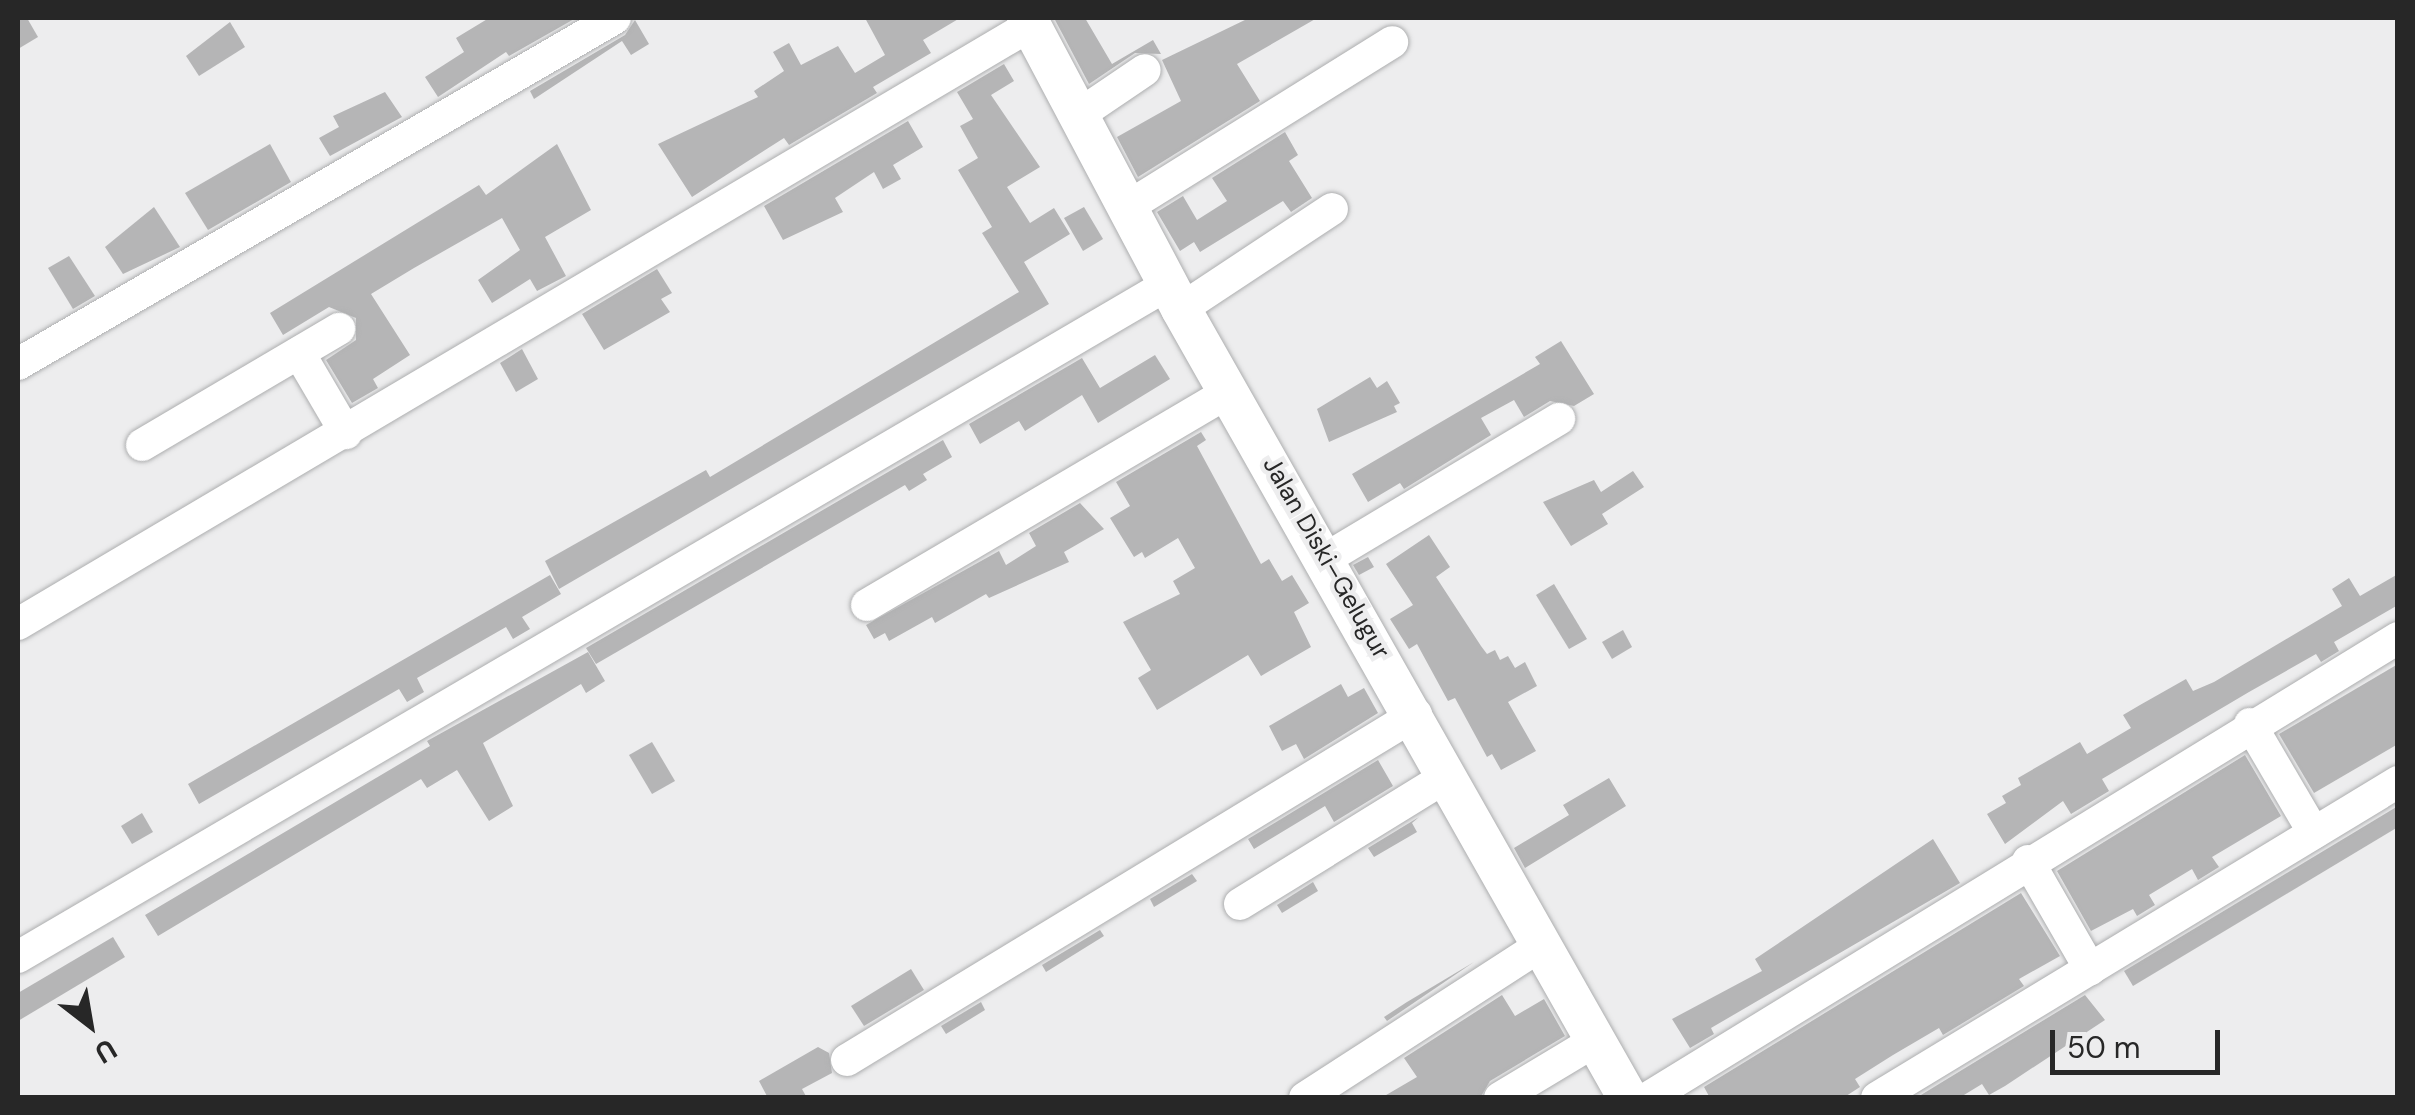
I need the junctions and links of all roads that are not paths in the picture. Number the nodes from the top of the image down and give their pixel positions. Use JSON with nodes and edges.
{"nodes":[{"id":1,"x":614,"y":18,"type":"edge"},
{"id":2,"x":1029,"y":21,"type":"edge"},
{"id":3,"x":1392,"y":42,"type":"dead end"},
{"id":4,"x":1145,"y":70,"type":"dead end"},
{"id":5,"x":1080,"y":114,"type":"junction"},
{"id":6,"x":1129,"y":206,"type":"junction"},
{"id":7,"x":1332,"y":209,"type":"dead end"},
{"id":8,"x":1175,"y":296,"type":"junction"},
{"id":9,"x":338,"y":329,"type":"dead end"},
{"id":10,"x":299,"y":353,"type":"junction"},
{"id":11,"x":18,"y":364,"type":"edge"},
{"id":12,"x":1229,"y":392,"type":"junction"},
{"id":13,"x":1559,"y":419,"type":"dead end"},
{"id":14,"x":346,"y":433,"type":"junction"},
{"id":15,"x":142,"y":446,"type":"dead end"},
{"id":16,"x":1325,"y":559,"type":"junction"},
{"id":17,"x":866,"y":605,"type":"dead end"},
{"id":18,"x":18,"y":624,"type":"edge"},
{"id":19,"x":2398,"y":638,"type":"edge"},
{"id":20,"x":1416,"y":714,"type":"junction"},
{"id":21,"x":2250,"y":724,"type":"junction"},
{"id":22,"x":1447,"y":776,"type":"junction"},
{"id":23,"x":2398,"y":782,"type":"edge"},
{"id":24,"x":2314,"y":833,"type":"junction"},
{"id":25,"x":2028,"y":861,"type":"junction"},
{"id":26,"x":1240,"y":904,"type":"dead end"},
{"id":27,"x":1540,"y":946,"type":"junction"},
{"id":28,"x":18,"y":957,"type":"edge"},
{"id":29,"x":2090,"y":969,"type":"junction"},
{"id":30,"x":1595,"y":1041,"type":"junction"},
{"id":31,"x":847,"y":1060,"type":"dead end"},
{"id":32,"x":1304,"y":1098,"type":"edge"},
{"id":33,"x":1500,"y":1098,"type":"edge"},
{"id":34,"x":1628,"y":1098,"type":"edge"},
{"id":35,"x":1648,"y":1098,"type":"edge"},
{"id":36,"x":1877,"y":1098,"type":"edge"}],
"edges":[{"from":1,"to":11,"type":"street"},
{"from":2,"to":5,"type":"main road","name":"Jalan Diski–Gelugur"},
{"from":2,"to":14,"type":"street"},
{"from":3,"to":6,"type":"street"},
{"from":4,"to":5,"type":"street"},
{"from":5,"to":6,"type":"main road","name":"Jalan Diski–Gelugur"},
{"from":6,"to":8,"type":"main road","name":"Jalan Diski–Gelugur"},
{"from":7,"to":8,"type":"street"},
{"from":8,"to":12,"type":"main road","name":"Jalan Diski–Gelugur"},
{"from":8,"to":28,"type":"street"},
{"from":9,"to":10,"type":"street"},
{"from":10,"to":14,"type":"street"},
{"from":10,"to":15,"type":"street"},
{"from":12,"to":16,"type":"main road","name":"Jalan Diski–Gelugur"},
{"from":12,"to":17,"type":"street"},
{"from":13,"to":16,"type":"street"},
{"from":14,"to":18,"type":"street"},
{"from":16,"to":20,"type":"main road","name":"Jalan Diski–Gelugur"},
{"from":19,"to":21,"type":"street"},
{"from":20,"to":22,"type":"main road","name":"Jalan Diski–Gelugur"},
{"from":20,"to":31,"type":"street"},
{"from":21,"to":24,"type":"street"},
{"from":21,"to":25,"type":"street"},
{"from":22,"to":26,"type":"street"},
{"from":22,"to":27,"type":"main road","name":"Jalan Diski–Gelugur"},
{"from":23,"to":24,"type":"street"},
{"from":24,"to":29,"type":"street"},
{"from":25,"to":29,"type":"street"},
{"from":25,"to":35,"type":"street"},
{"from":27,"to":30,"type":"main road","name":"Jalan Diski–Gelugur"},
{"from":27,"to":32,"type":"street"},
{"from":29,"to":36,"type":"street"},
{"from":30,"to":33,"type":"street"},
{"from":30,"to":34,"type":"main road","name":"Jalan Diski–Gelugur"}]}
